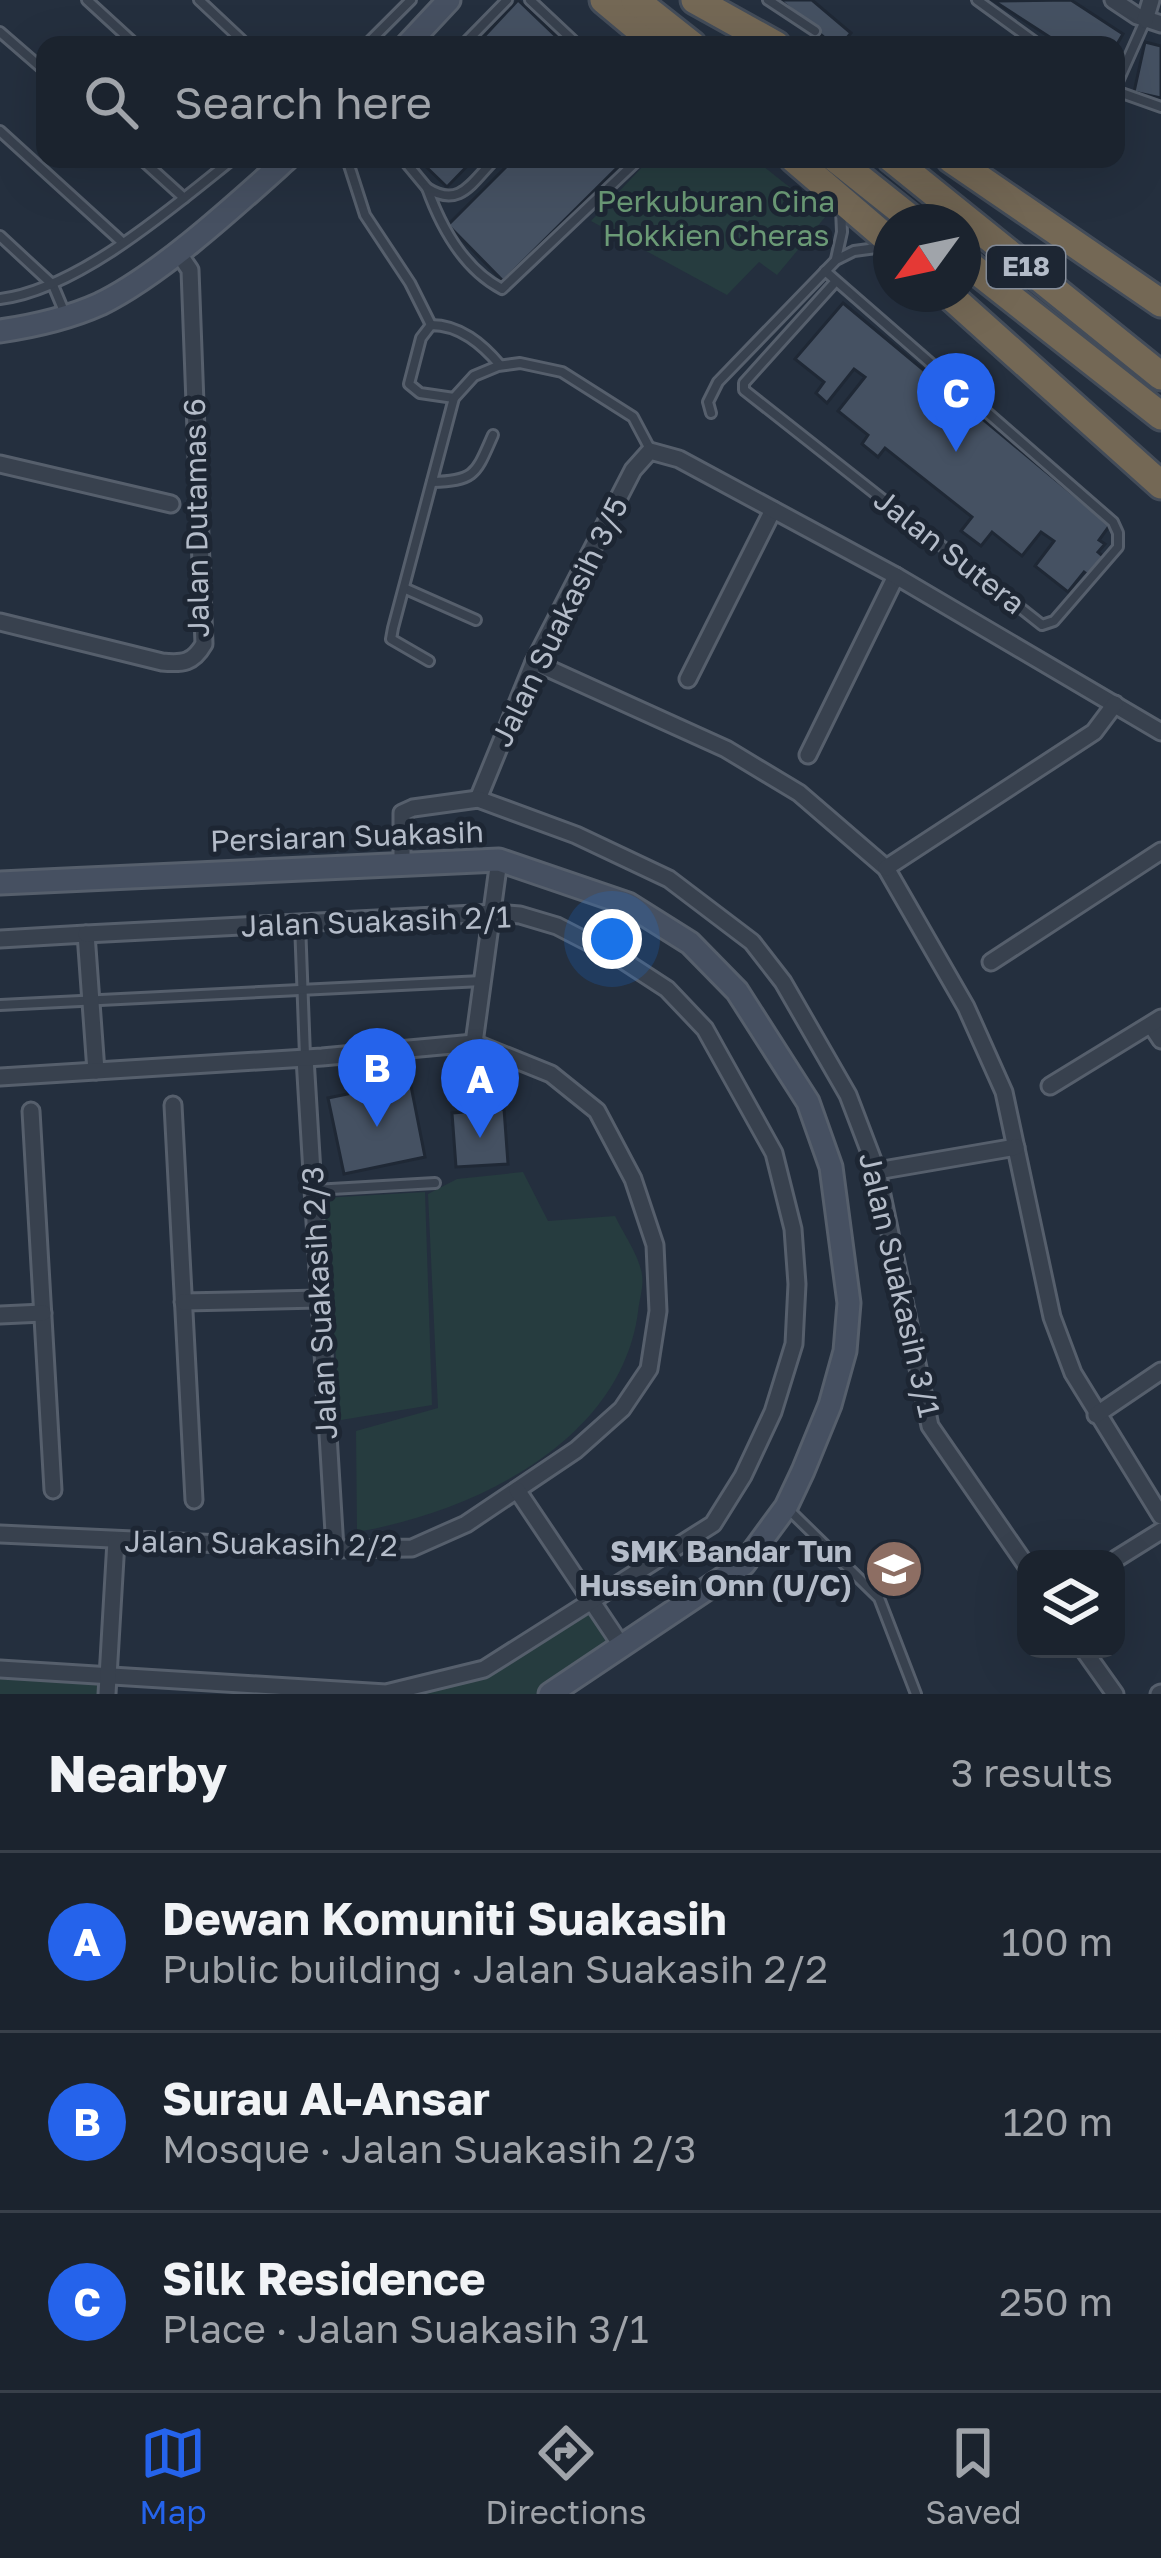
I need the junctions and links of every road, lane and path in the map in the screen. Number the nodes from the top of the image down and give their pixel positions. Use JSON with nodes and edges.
{"nodes":[{"id":1,"x":87,"y":0,"type":"edge"},
{"id":2,"x":199,"y":0,"type":"edge"},
{"id":3,"x":411,"y":0,"type":"edge"},
{"id":4,"x":449,"y":0,"type":"edge"},
{"id":5,"x":507,"y":0,"type":"edge"},
{"id":6,"x":530,"y":0,"type":"edge"},
{"id":7,"x":604,"y":0,"type":"edge"},
{"id":8,"x":635,"y":0,"type":"edge"},
{"id":9,"x":695,"y":0,"type":"edge"},
{"id":10,"x":768,"y":0,"type":"edge"},
{"id":11,"x":977,"y":0,"type":"edge"},
{"id":12,"x":1113,"y":0,"type":"edge"},
{"id":13,"x":1151,"y":0,"type":"edge"},
{"id":14,"x":1153,"y":22,"type":"edge"},
{"id":15,"x":0,"y":32,"type":"edge"},
{"id":16,"x":815,"y":32,"type":"dead end"},
{"id":17,"x":126,"y":36,"type":"edge"},
{"id":18,"x":237,"y":36,"type":"edge"},
{"id":19,"x":375,"y":36,"type":"edge"},
{"id":20,"x":415,"y":36,"type":"edge"},
{"id":21,"x":472,"y":36,"type":"edge"},
{"id":22,"x":568,"y":36,"type":"edge"},
{"id":23,"x":647,"y":36,"type":"edge"},
{"id":24,"x":681,"y":36,"type":"edge"},
{"id":25,"x":740,"y":36,"type":"edge"},
{"id":26,"x":760,"y":36,"type":"edge"},
{"id":27,"x":1027,"y":36,"type":"edge"},
{"id":28,"x":36,"y":63,"type":"edge"},
{"id":29,"x":1125,"y":72,"type":"edge"},
{"id":30,"x":1125,"y":92,"type":"edge"},
{"id":31,"x":1161,"y":106,"type":"edge"},
{"id":32,"x":0,"y":130,"type":"edge"},
{"id":33,"x":36,"y":163,"type":"edge"},
{"id":34,"x":41,"y":168,"type":"edge"},
{"id":35,"x":151,"y":168,"type":"edge"},
{"id":36,"x":222,"y":168,"type":"edge"},
{"id":37,"x":276,"y":168,"type":"edge"},
{"id":38,"x":349,"y":168,"type":"edge"},
{"id":39,"x":410,"y":168,"type":"edge"},
{"id":40,"x":486,"y":168,"type":"edge"},
{"id":41,"x":630,"y":168,"type":"edge"},
{"id":42,"x":805,"y":168,"type":"edge"},
{"id":43,"x":847,"y":168,"type":"edge"},
{"id":44,"x":903,"y":168,"type":"edge"},
{"id":45,"x":964,"y":168,"type":"edge"},
{"id":46,"x":427,"y":188,"type":"junction"},
{"id":47,"x":184,"y":198,"type":"junction"},
{"id":48,"x":842,"y":199,"type":"junction"},
{"id":49,"x":892,"y":204,"type":"edge"},
{"id":50,"x":873,"y":227,"type":"edge"},
{"id":51,"x":0,"y":236,"type":"edge"},
{"id":52,"x":122,"y":242,"type":"junction"},
{"id":53,"x":873,"y":247,"type":"edge"},
{"id":54,"x":177,"y":251,"type":"junction"},
{"id":55,"x":836,"y":260,"type":"junction"},
{"id":56,"x":825,"y":271,"type":"junction"},
{"id":57,"x":981,"y":274,"type":"edge"},
{"id":58,"x":836,"y":281,"type":"junction"},
{"id":59,"x":53,"y":285,"type":"junction"},
{"id":60,"x":0,"y":299,"type":"edge"},
{"id":61,"x":1161,"y":302,"type":"edge"},
{"id":62,"x":968,"y":312,"type":"edge"},
{"id":63,"x":67,"y":317,"type":"junction"},
{"id":64,"x":431,"y":325,"type":"junction"},
{"id":65,"x":0,"y":331,"type":"edge"},
{"id":66,"x":502,"y":366,"type":"junction"},
{"id":67,"x":1161,"y":376,"type":"edge"},
{"id":68,"x":454,"y":398,"type":"junction"},
{"id":69,"x":711,"y":413,"type":"dead end"},
{"id":70,"x":1161,"y":416,"type":"edge"},
{"id":71,"x":493,"y":435,"type":"dead end"},
{"id":72,"x":650,"y":451,"type":"junction"},
{"id":73,"x":0,"y":464,"type":"edge"},
{"id":74,"x":431,"y":482,"type":"junction"},
{"id":75,"x":1161,"y":485,"type":"edge"},
{"id":76,"x":171,"y":504,"type":"dead end"},
{"id":77,"x":773,"y":510,"type":"junction"},
{"id":78,"x":896,"y":576,"type":"junction"},
{"id":79,"x":405,"y":589,"type":"junction"},
{"id":80,"x":476,"y":620,"type":"dead end"},
{"id":81,"x":0,"y":622,"type":"edge"},
{"id":82,"x":429,"y":661,"type":"dead end"},
{"id":83,"x":534,"y":662,"type":"junction"},
{"id":84,"x":688,"y":679,"type":"dead end"},
{"id":85,"x":1115,"y":704,"type":"junction"},
{"id":86,"x":1161,"y":732,"type":"edge"},
{"id":87,"x":808,"y":755,"type":"dead end"},
{"id":88,"x":478,"y":800,"type":"junction"},
{"id":89,"x":1161,"y":850,"type":"edge"},
{"id":90,"x":499,"y":860,"type":"junction"},
{"id":91,"x":402,"y":863,"type":"junction"},
{"id":92,"x":886,"y":868,"type":"junction"},
{"id":93,"x":0,"y":883,"type":"edge"},
{"id":94,"x":494,"y":913,"type":"junction"},
{"id":95,"x":300,"y":923,"type":"junction"},
{"id":96,"x":86,"y":934,"type":"junction"},
{"id":97,"x":0,"y":939,"type":"edge"},
{"id":98,"x":991,"y":962,"type":"dead end"},
{"id":99,"x":482,"y":981,"type":"junction"},
{"id":100,"x":304,"y":991,"type":"junction"},
{"id":101,"x":91,"y":1001,"type":"junction"},
{"id":102,"x":0,"y":1005,"type":"edge"},
{"id":103,"x":1156,"y":1021,"type":"edge"},
{"id":104,"x":1161,"y":1040,"type":"edge"},
{"id":105,"x":473,"y":1043,"type":"junction"},
{"id":106,"x":305,"y":1058,"type":"junction"},
{"id":107,"x":96,"y":1071,"type":"junction"},
{"id":108,"x":0,"y":1077,"type":"edge"},
{"id":109,"x":1050,"y":1086,"type":"dead end"},
{"id":110,"x":479,"y":1102,"type":"dead end"},
{"id":111,"x":172,"y":1105,"type":"dead end"},
{"id":112,"x":31,"y":1111,"type":"dead end"},
{"id":113,"x":1016,"y":1147,"type":"junction"},
{"id":114,"x":877,"y":1171,"type":"junction"},
{"id":115,"x":435,"y":1183,"type":"dead end"},
{"id":116,"x":314,"y":1190,"type":"junction"},
{"id":117,"x":319,"y":1299,"type":"junction"},
{"id":118,"x":183,"y":1301,"type":"junction"},
{"id":119,"x":43,"y":1313,"type":"junction"},
{"id":120,"x":0,"y":1315,"type":"edge"},
{"id":121,"x":1161,"y":1371,"type":"edge"},
{"id":122,"x":1096,"y":1415,"type":"junction"},
{"id":123,"x":53,"y":1490,"type":"dead end"},
{"id":124,"x":517,"y":1490,"type":"junction"},
{"id":125,"x":194,"y":1500,"type":"dead end"},
{"id":126,"x":786,"y":1507,"type":"junction"},
{"id":127,"x":1161,"y":1516,"type":"edge"},
{"id":128,"x":1161,"y":1531,"type":"edge"},
{"id":129,"x":0,"y":1534,"type":"edge"},
{"id":130,"x":116,"y":1541,"type":"junction"},
{"id":131,"x":335,"y":1549,"type":"junction"},
{"id":132,"x":1017,"y":1552,"type":"edge"},
{"id":133,"x":1125,"y":1553,"type":"edge"},
{"id":134,"x":591,"y":1603,"type":"junction"},
{"id":135,"x":622,"y":1648,"type":"junction"},
{"id":136,"x":1090,"y":1658,"type":"edge"},
{"id":137,"x":0,"y":1670,"type":"edge"},
{"id":138,"x":107,"y":1685,"type":"edge"},
{"id":139,"x":550,"y":1694,"type":"edge"},
{"id":140,"x":916,"y":1694,"type":"edge"},
{"id":141,"x":1115,"y":1694,"type":"edge"}],
"edges":[{"from":1,"to":17,"type":"lane"},
{"from":2,"to":18,"type":"lane"},
{"from":3,"to":19,"type":"lane"},
{"from":4,"to":20,"type":"street"},
{"from":5,"to":21,"type":"lane"},
{"from":6,"to":22,"type":"lane"},
{"from":7,"to":23,"type":"highway"},
{"from":8,"to":24,"type":"highway"},
{"from":9,"to":25,"type":"highway"},
{"from":9,"to":26,"type":"highway"},
{"from":10,"to":16,"type":"lane"},
{"from":11,"to":27,"type":"lane"},
{"from":12,"to":14,"type":"street"},
{"from":13,"to":14,"type":"street"},
{"from":14,"to":29,"type":"lane"},
{"from":15,"to":28,"type":"lane"},
{"from":30,"to":31,"type":"lane"},
{"from":32,"to":33,"type":"lane"},
{"from":34,"to":52,"type":"lane"},
{"from":35,"to":47,"type":"lane"},
{"from":36,"to":47,"type":"lane"},
{"from":37,"to":54,"type":"street"},
{"from":38,"to":64,"type":"lane"},
{"from":39,"to":46,"type":"lane"},
{"from":40,"to":46,"type":"lane"},
{"from":41,"to":46,"type":"lane"},
{"from":42,"to":48,"type":"highway"},
{"from":43,"to":49,"type":"highway"},
{"from":44,"to":67,"type":"highway","number":"E18"},
{"from":45,"to":61,"type":"highway"},
{"from":47,"to":52,"type":"lane"},
{"from":48,"to":50,"type":"highway"},
{"from":48,"to":55,"type":"lane"},
{"from":51,"to":59,"type":"lane"},
{"from":52,"to":59,"type":"lane"},
{"from":53,"to":55,"type":"lane"},
{"from":54,"to":63,"type":"street"},
{"from":54,"to":81,"type":"street","name":"Jalan Dutamas 6"},
{"from":55,"to":56,"type":"lane"},
{"from":56,"to":58,"type":"lane","name":"Jalan Sutera"},
{"from":56,"to":69,"type":"lane"},
{"from":57,"to":70,"type":"highway","number":"E18"},
{"from":58,"to":58,"type":"lane","name":"Jalan Sutera"},
{"from":59,"to":60,"type":"lane"},
{"from":59,"to":63,"type":"lane"},
{"from":62,"to":75,"type":"highway"},
{"from":63,"to":65,"type":"street"},
{"from":64,"to":66,"type":"lane"},
{"from":64,"to":68,"type":"lane"},
{"from":66,"to":68,"type":"lane"},
{"from":66,"to":72,"type":"lane"},
{"from":68,"to":74,"type":"lane"},
{"from":71,"to":74,"type":"lane"},
{"from":72,"to":77,"type":"street"},
{"from":72,"to":83,"type":"street","name":"Jalan Suakasih 3/5"},
{"from":73,"to":76,"type":"street"},
{"from":74,"to":79,"type":"lane"},
{"from":77,"to":78,"type":"street"},
{"from":77,"to":84,"type":"street"},
{"from":78,"to":85,"type":"street"},
{"from":78,"to":87,"type":"street"},
{"from":79,"to":80,"type":"lane"},
{"from":79,"to":82,"type":"lane"},
{"from":83,"to":88,"type":"street","name":"Jalan Suakasih 3/5"},
{"from":83,"to":92,"type":"street"},
{"from":85,"to":86,"type":"street"},
{"from":85,"to":92,"type":"street"},
{"from":88,"to":91,"type":"street","name":"Jalan Suakasih 3/1"},
{"from":88,"to":114,"type":"street","name":"Jalan Suakasih 3/1"},
{"from":89,"to":98,"type":"street"},
{"from":90,"to":91,"type":"street","name":"Persiaran Suakasih"},
{"from":90,"to":94,"type":"street"},
{"from":90,"to":126,"type":"street","name":"Persiaran Suakasih"},
{"from":91,"to":93,"type":"street","name":"Persiaran Suakasih"},
{"from":92,"to":113,"type":"street"},
{"from":94,"to":95,"type":"street","name":"Jalan Suakasih 2/1"},
{"from":94,"to":99,"type":"street"},
{"from":94,"to":134,"type":"street","name":"Jalan Suakasih 2/1"},
{"from":95,"to":96,"type":"street","name":"Jalan Suakasih 2/1"},
{"from":95,"to":100,"type":"lane"},
{"from":96,"to":97,"type":"street","name":"Jalan Suakasih 2/1"},
{"from":96,"to":101,"type":"street"},
{"from":99,"to":100,"type":"lane"},
{"from":99,"to":105,"type":"street"},
{"from":100,"to":101,"type":"lane"},
{"from":100,"to":106,"type":"lane"},
{"from":101,"to":102,"type":"lane"},
{"from":101,"to":107,"type":"street"},
{"from":103,"to":104,"type":"street"},
{"from":103,"to":109,"type":"street"},
{"from":105,"to":106,"type":"street","name":"Jalan Suakasih 2/2"},
{"from":105,"to":110,"type":"lane"},
{"from":105,"to":124,"type":"street","name":"Jalan Suakasih 2/2"},
{"from":106,"to":107,"type":"street","name":"Jalan Suakasih 2/2"},
{"from":106,"to":116,"type":"street","name":"Jalan Suakasih 2/3"},
{"from":107,"to":108,"type":"street","name":"Jalan Suakasih 2/2"},
{"from":111,"to":118,"type":"street"},
{"from":112,"to":119,"type":"street"},
{"from":113,"to":114,"type":"street"},
{"from":113,"to":122,"type":"street"},
{"from":114,"to":132,"type":"street","name":"Jalan Suakasih 3/1"},
{"from":115,"to":116,"type":"lane"},
{"from":116,"to":117,"type":"street","name":"Jalan Suakasih 2/3"},
{"from":117,"to":118,"type":"street"},
{"from":117,"to":131,"type":"street","name":"Jalan Suakasih 2/3"},
{"from":118,"to":125,"type":"street"},
{"from":119,"to":120,"type":"street"},
{"from":119,"to":123,"type":"street"},
{"from":121,"to":122,"type":"street"},
{"from":122,"to":127,"type":"street"},
{"from":124,"to":131,"type":"street","name":"Jalan Suakasih 2/2"},
{"from":124,"to":134,"type":"street"},
{"from":126,"to":135,"type":"street","name":"Persiaran Suakasih"},
{"from":126,"to":140,"type":"lane"},
{"from":128,"to":133,"type":"street"},
{"from":129,"to":130,"type":"street","name":"Jalan Suakasih 2/2"},
{"from":130,"to":131,"type":"street","name":"Jalan Suakasih 2/2"},
{"from":130,"to":138,"type":"street"},
{"from":134,"to":135,"type":"street"},
{"from":134,"to":138,"type":"street","name":"Jalan Suakasih 2/1"},
{"from":135,"to":139,"type":"street","name":"Persiaran Suakasih"},
{"from":136,"to":141,"type":"street"},
{"from":137,"to":138,"type":"street","name":"Jalan Suakasih 2/1"}]}
